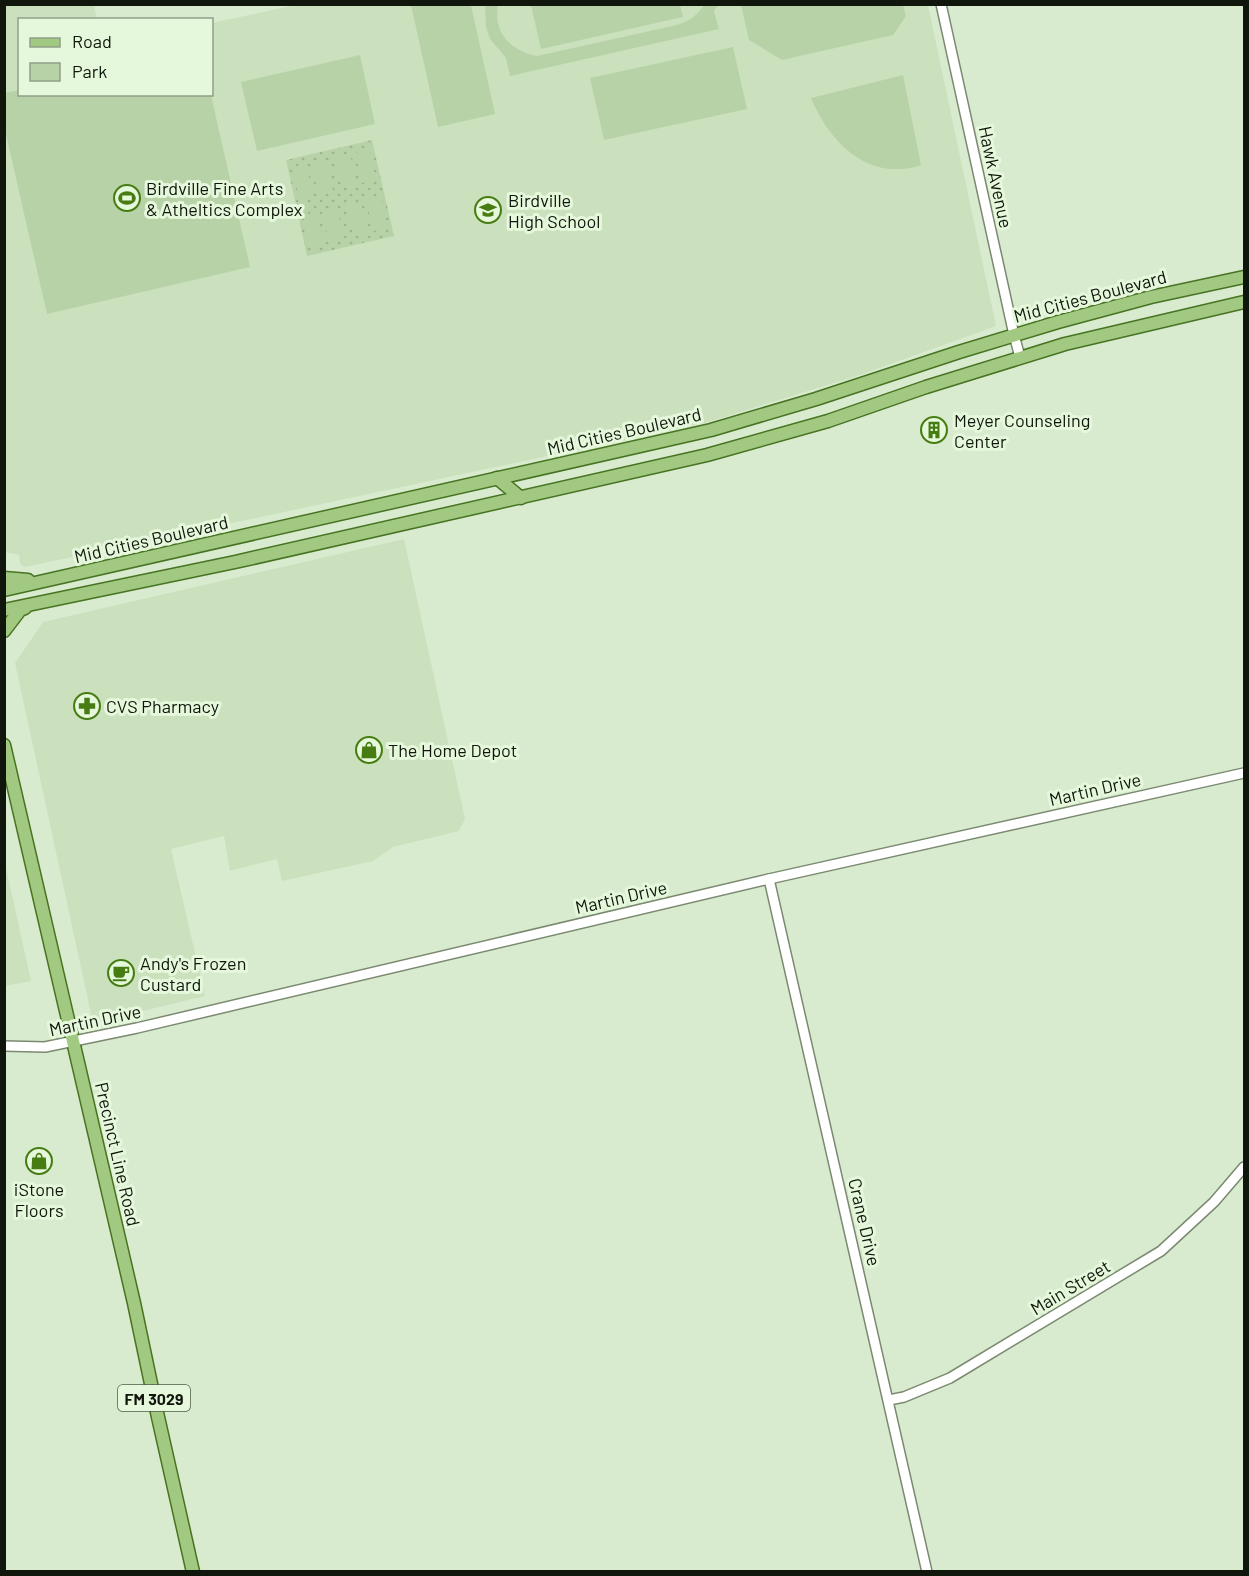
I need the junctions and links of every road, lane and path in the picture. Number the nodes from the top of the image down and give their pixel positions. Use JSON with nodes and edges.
{"nodes":[{"id":1,"x":941,"y":4,"type":"edge"},
{"id":2,"x":1245,"y":277,"type":"edge"},
{"id":3,"x":1245,"y":302,"type":"edge"},
{"id":4,"x":1014,"y":335,"type":"junction"},
{"id":5,"x":1020,"y":357,"type":"junction"},
{"id":6,"x":733,"y":423,"type":"junction"},
{"id":7,"x":740,"y":445,"type":"junction"},
{"id":8,"x":497,"y":478,"type":"junction"},
{"id":9,"x":521,"y":498,"type":"junction"},
{"id":10,"x":239,"y":537,"type":"junction"},
{"id":11,"x":224,"y":540,"type":"junction"},
{"id":12,"x":235,"y":562,"type":"junction"},
{"id":13,"x":4,"y":578,"type":"edge"},
{"id":14,"x":50,"y":580,"type":"junction"},
{"id":15,"x":4,"y":590,"type":"edge"},
{"id":16,"x":31,"y":606,"type":"junction"},
{"id":17,"x":4,"y":610,"type":"edge"},
{"id":18,"x":4,"y":631,"type":"edge"},
{"id":19,"x":4,"y":745,"type":"edge"},
{"id":20,"x":1245,"y":773,"type":"edge"},
{"id":21,"x":769,"y":879,"type":"junction"},
{"id":22,"x":73,"y":1042,"type":"junction"},
{"id":23,"x":4,"y":1046,"type":"edge"},
{"id":24,"x":1245,"y":1167,"type":"edge"},
{"id":25,"x":889,"y":1400,"type":"junction"},
{"id":26,"x":193,"y":1572,"type":"edge"},
{"id":27,"x":927,"y":1572,"type":"edge"}],
"edges":[{"from":1,"to":4,"type":"street","name":"Hawk Avenue"},
{"from":2,"to":4,"type":"main road","name":"Mid Cities Boulevard"},
{"from":3,"to":5,"type":"main road"},
{"from":4,"to":5,"type":"street","name":"Hawk Avenue"},
{"from":4,"to":6,"type":"main road","name":"Mid Cities Boulevard"},
{"from":5,"to":7,"type":"main road"},
{"from":6,"to":7,"type":"main road"},
{"from":6,"to":8,"type":"main road","name":"Mid Cities Boulevard"},
{"from":7,"to":9,"type":"main road"},
{"from":8,"to":9,"type":"main road"},
{"from":8,"to":10,"type":"main road","name":"Mid Cities Boulevard"},
{"from":9,"to":12,"type":"main road"},
{"from":10,"to":11,"type":"main road","name":"Mid Cities Boulevard"},
{"from":10,"to":12,"type":"main road"},
{"from":11,"to":12,"type":"main road"},
{"from":11,"to":14,"type":"main road","name":"Mid Cities Boulevard"},
{"from":12,"to":16,"type":"main road"},
{"from":13,"to":14,"type":"main road"},
{"from":14,"to":15,"type":"main road","name":"Mid Cities Boulevard"},
{"from":16,"to":17,"type":"main road"},
{"from":16,"to":18,"type":"main road"},
{"from":19,"to":22,"type":"main road","name":"Precinct Line Road","number":"FM 3029"},
{"from":20,"to":21,"type":"street","name":"Martin Drive"},
{"from":21,"to":22,"type":"street","name":"Martin Drive"},
{"from":21,"to":25,"type":"street","name":"Crane Drive"},
{"from":22,"to":23,"type":"street","name":"Martin Drive"},
{"from":22,"to":26,"type":"main road","name":"Precinct Line Road","number":"FM 3029"},
{"from":24,"to":25,"type":"street","name":"Main Street"},
{"from":25,"to":27,"type":"street","name":"Crane Drive"}]}
